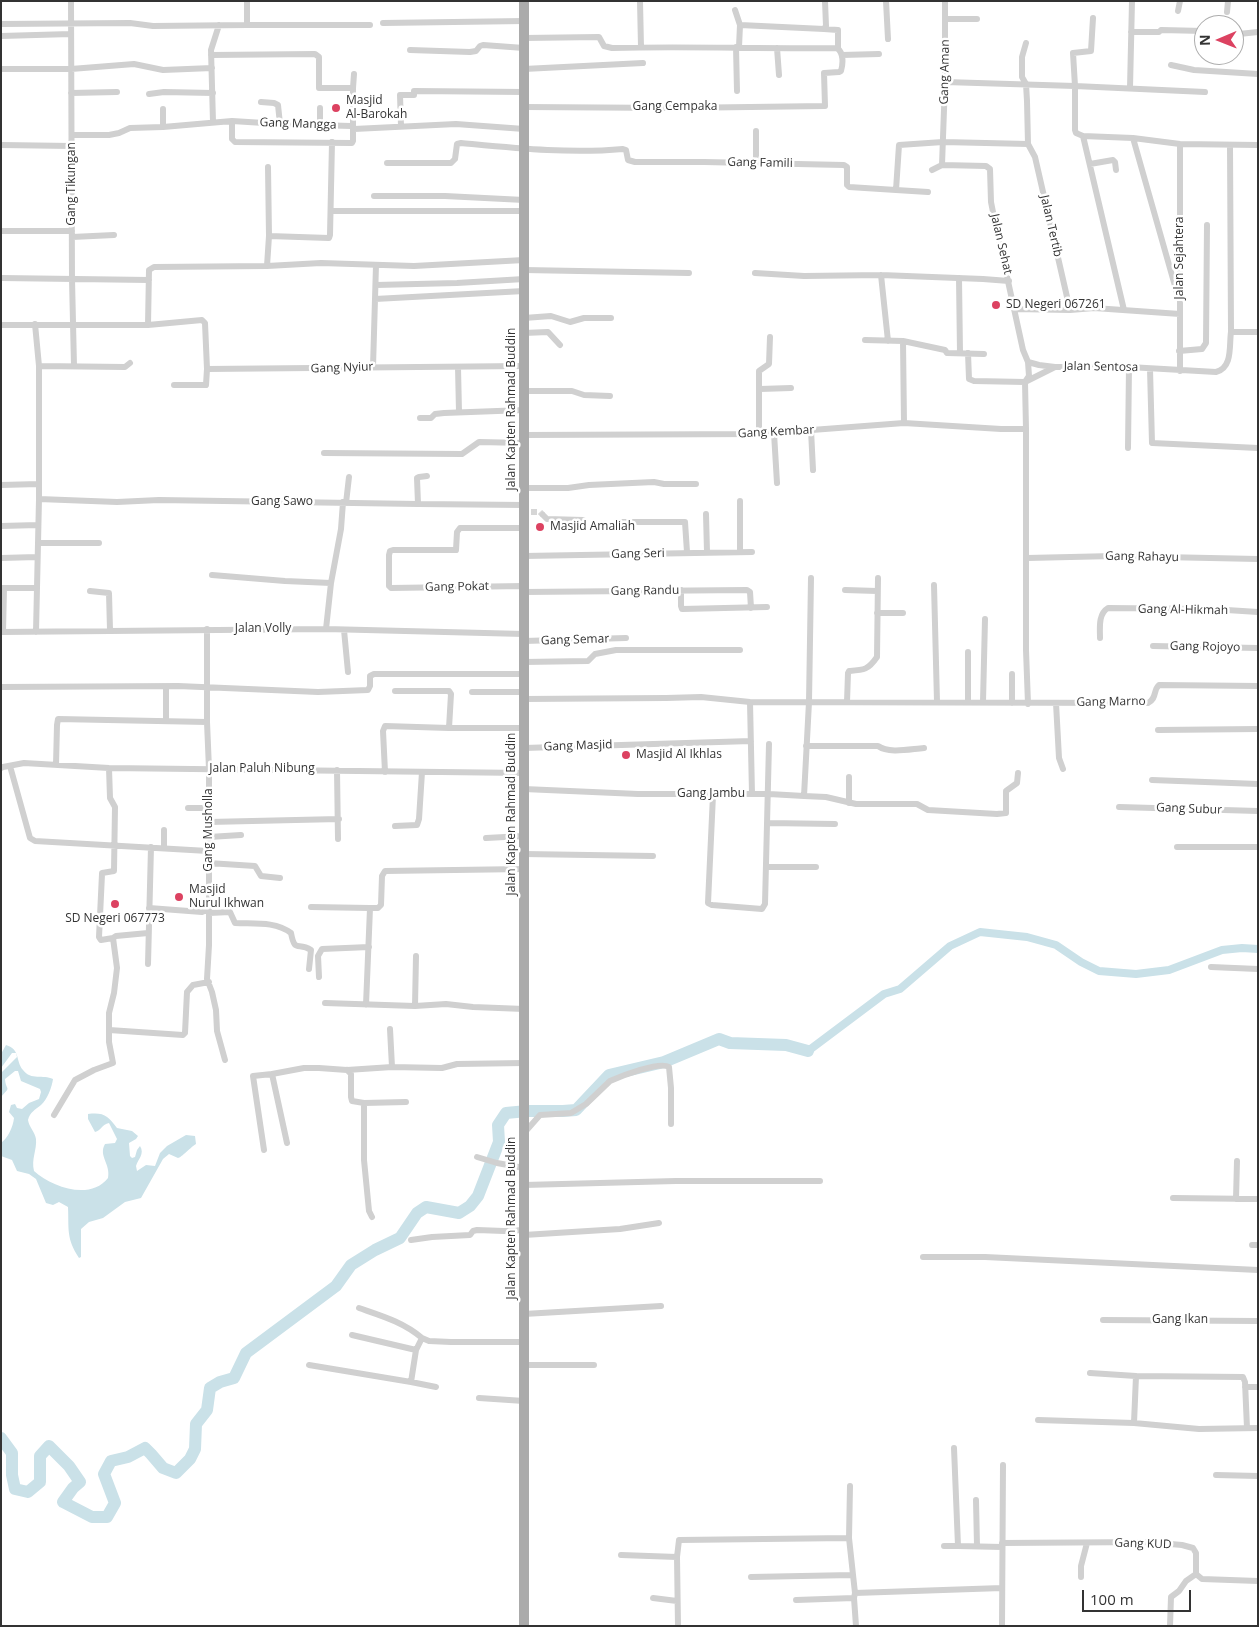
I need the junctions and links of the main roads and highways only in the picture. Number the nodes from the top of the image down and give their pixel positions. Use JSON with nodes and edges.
{"nodes":[{"id":1,"x":524,"y":1,"type":"edge"},
{"id":2,"x":524,"y":1626,"type":"edge"}],
"edges":[{"from":1,"to":2,"type":"main road","name":"Jalan Kapten Rahmad Buddin"}]}
